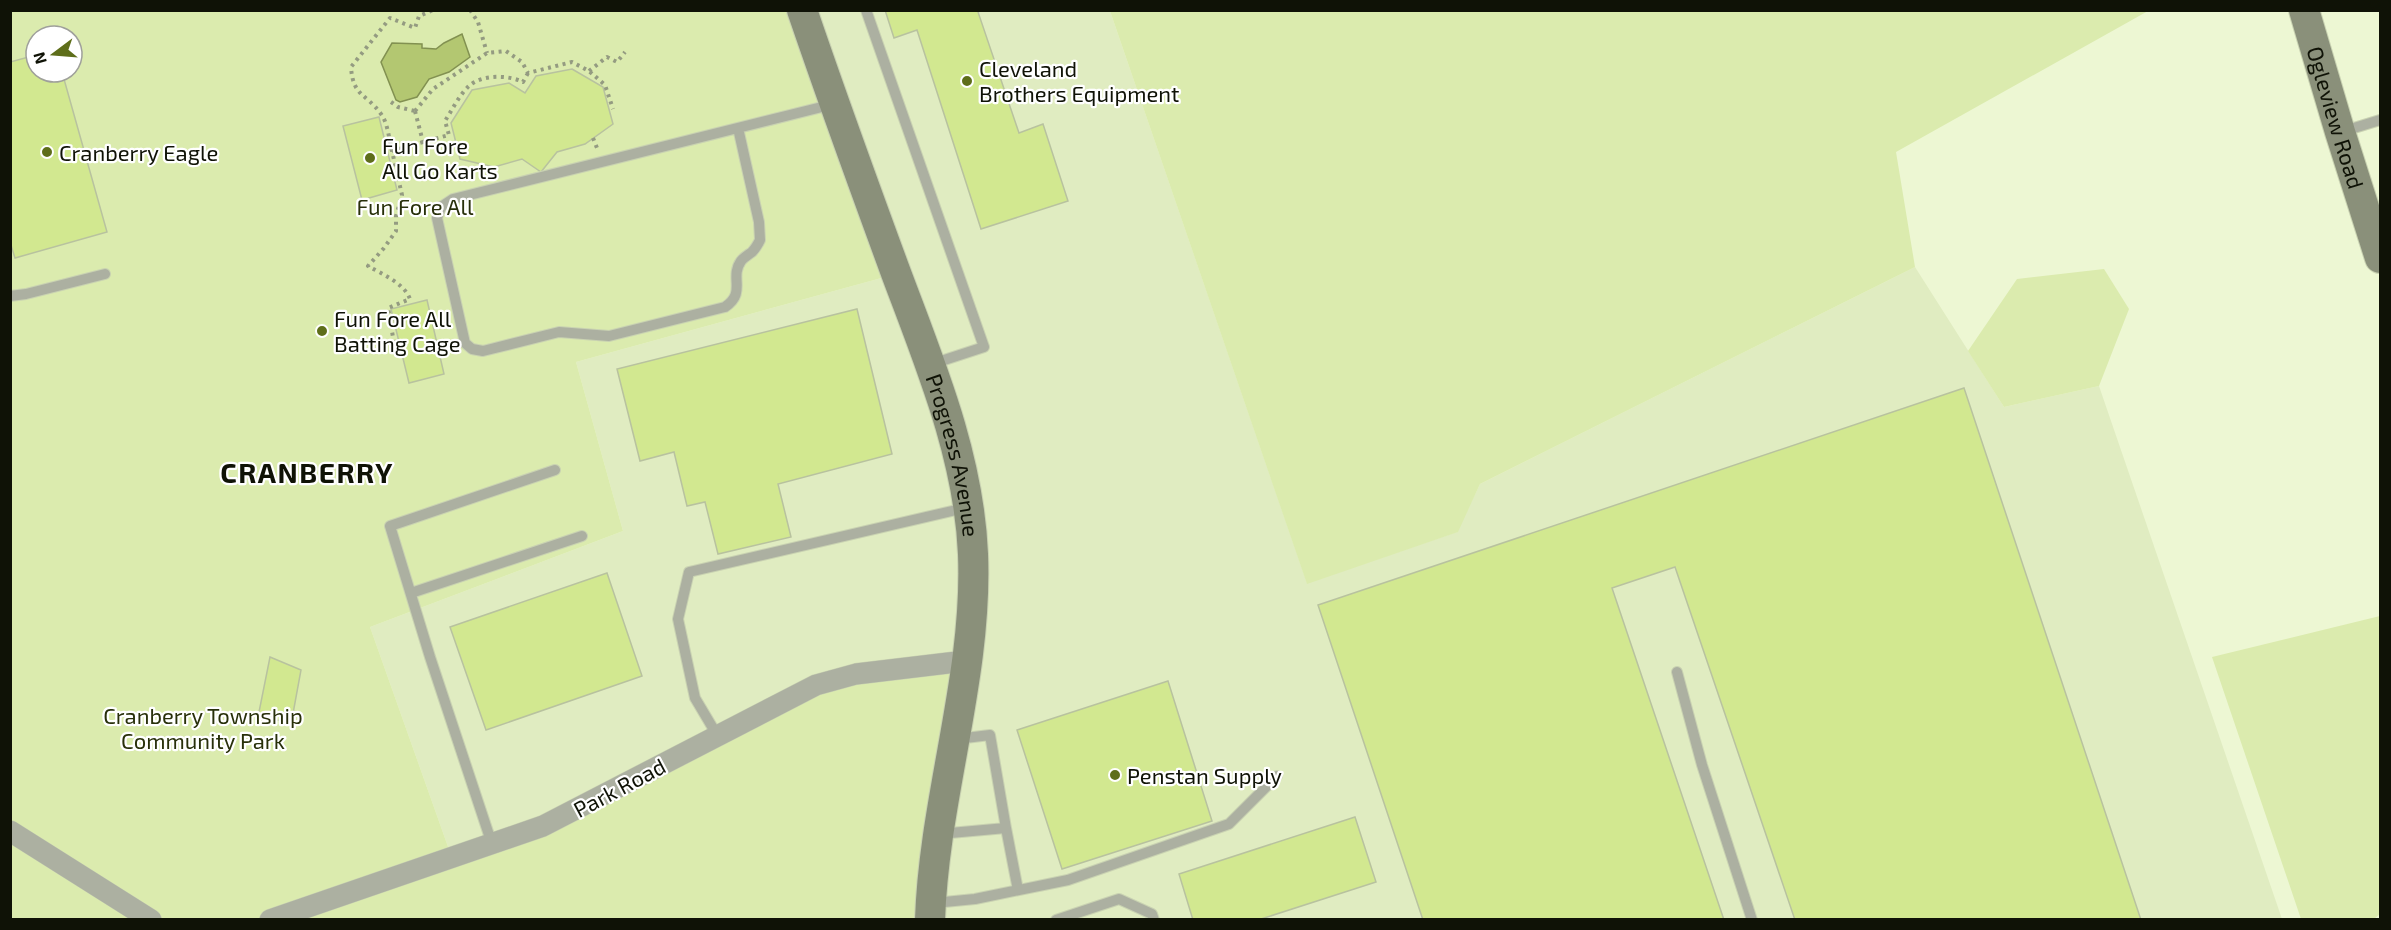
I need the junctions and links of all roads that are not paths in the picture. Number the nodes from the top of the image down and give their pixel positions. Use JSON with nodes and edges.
{"nodes":[{"id":1,"x":802,"y":10,"type":"edge"},
{"id":2,"x":866,"y":10,"type":"edge"},
{"id":3,"x":2304,"y":10,"type":"edge"},
{"id":4,"x":834,"y":104,"type":"junction"},
{"id":5,"x":2380,"y":120,"type":"edge"},
{"id":6,"x":738,"y":128,"type":"junction"},
{"id":7,"x":2340,"y":132,"type":"junction"},
{"id":8,"x":2380,"y":255,"type":"edge"},
{"id":9,"x":105,"y":274,"type":"dead end"},
{"id":10,"x":10,"y":296,"type":"edge"},
{"id":11,"x":930,"y":365,"type":"junction"},
{"id":12,"x":555,"y":470,"type":"dead end"},
{"id":13,"x":968,"y":507,"type":"junction"},
{"id":14,"x":582,"y":536,"type":"dead end"},
{"id":15,"x":411,"y":593,"type":"junction"},
{"id":16,"x":966,"y":661,"type":"junction"},
{"id":17,"x":1677,"y":672,"type":"dead end"},
{"id":18,"x":717,"y":735,"type":"junction"},
{"id":19,"x":953,"y":740,"type":"junction"},
{"id":20,"x":1277,"y":776,"type":"dead end"},
{"id":21,"x":1006,"y":828,"type":"junction"},
{"id":22,"x":10,"y":831,"type":"edge"},
{"id":23,"x":939,"y":834,"type":"junction"},
{"id":24,"x":492,"y":844,"type":"junction"},
{"id":25,"x":1018,"y":890,"type":"junction"},
{"id":26,"x":930,"y":912,"type":"edge"},
{"id":27,"x":151,"y":920,"type":"edge"},
{"id":28,"x":270,"y":920,"type":"edge"},
{"id":29,"x":1056,"y":920,"type":"edge"},
{"id":30,"x":1154,"y":920,"type":"edge"},
{"id":31,"x":1752,"y":920,"type":"edge"}],
"edges":[{"from":1,"to":4,"type":"street","name":"Progress Avenue"},
{"from":2,"to":11,"type":"lane"},
{"from":3,"to":7,"type":"street","name":"Ogleview Road"},
{"from":4,"to":6,"type":"lane"},
{"from":4,"to":11,"type":"street","name":"Progress Avenue"},
{"from":5,"to":7,"type":"lane"},
{"from":6,"to":6,"type":"lane"},
{"from":7,"to":8,"type":"street","name":"Ogleview Road"},
{"from":9,"to":10,"type":"lane"},
{"from":11,"to":13,"type":"street","name":"Progress Avenue"},
{"from":12,"to":15,"type":"lane"},
{"from":13,"to":16,"type":"street","name":"Progress Avenue"},
{"from":13,"to":18,"type":"lane"},
{"from":14,"to":15,"type":"lane"},
{"from":15,"to":24,"type":"lane"},
{"from":16,"to":18,"type":"street","name":"Park Road"},
{"from":16,"to":19,"type":"street","name":"Progress Avenue"},
{"from":17,"to":31,"type":"lane"},
{"from":18,"to":24,"type":"street","name":"Park Road"},
{"from":19,"to":21,"type":"lane"},
{"from":19,"to":23,"type":"street","name":"Progress Avenue"},
{"from":20,"to":25,"type":"lane"},
{"from":21,"to":23,"type":"lane"},
{"from":21,"to":25,"type":"lane"},
{"from":22,"to":27,"type":"street"},
{"from":23,"to":26,"type":"street","name":"Progress Avenue"},
{"from":24,"to":28,"type":"street","name":"Park Road"},
{"from":25,"to":26,"type":"lane"},
{"from":29,"to":30,"type":"lane"}]}
